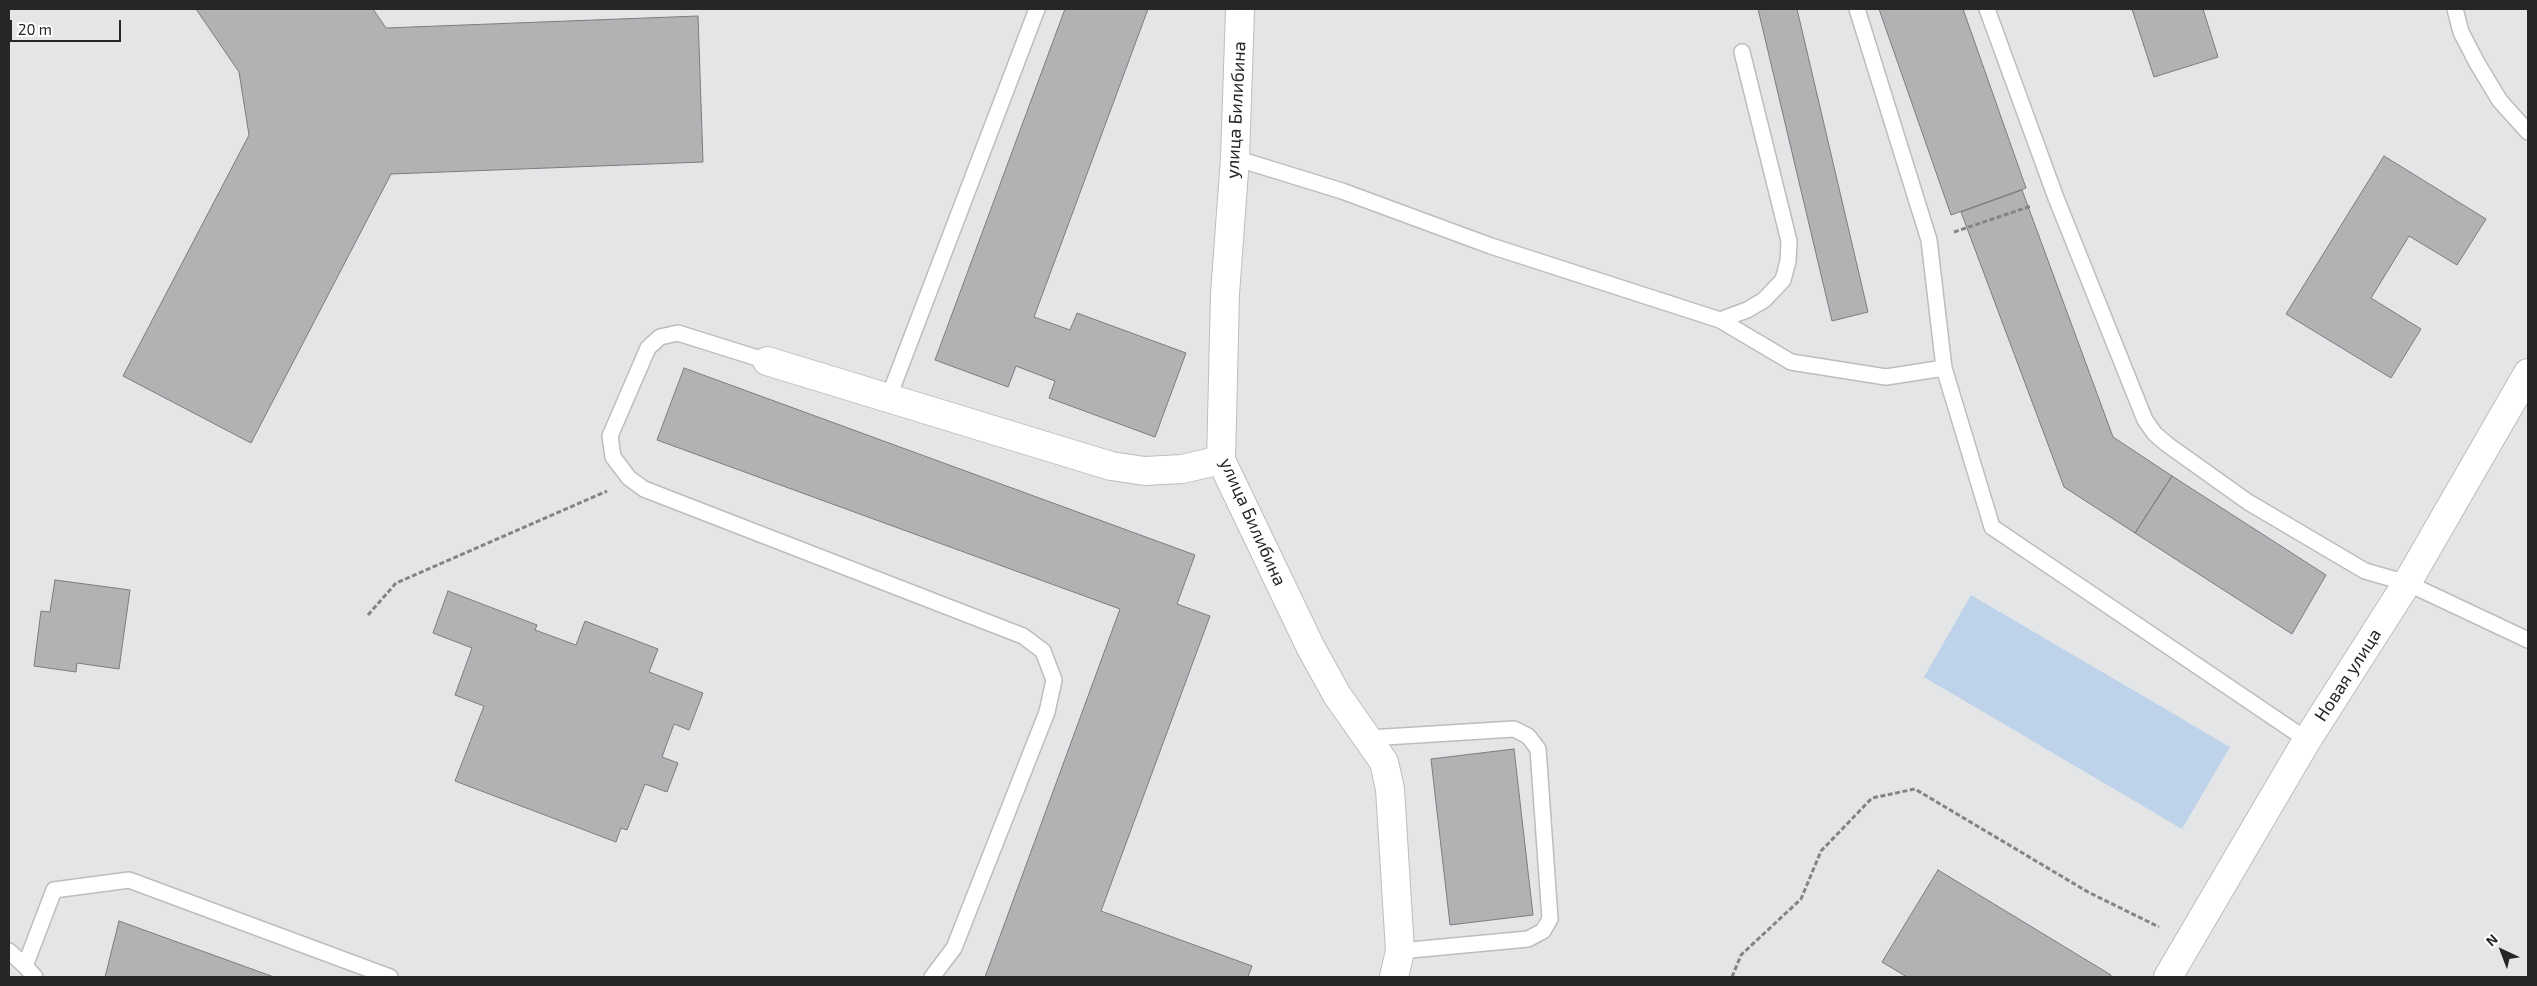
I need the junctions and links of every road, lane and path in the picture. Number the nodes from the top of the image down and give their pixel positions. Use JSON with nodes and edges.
{"nodes":[{"id":1,"x":1037,"y":9,"type":"edge"},
{"id":2,"x":1240,"y":9,"type":"edge"},
{"id":3,"x":1857,"y":9,"type":"edge"},
{"id":4,"x":1988,"y":9,"type":"edge"},
{"id":5,"x":2455,"y":9,"type":"edge"},
{"id":6,"x":1742,"y":52,"type":"dead end"},
{"id":7,"x":2528,"y":132,"type":"edge"},
{"id":8,"x":1234,"y":158,"type":"junction"},
{"id":9,"x":2056,"y":198,"type":"junction"},
{"id":10,"x":1929,"y":240,"type":"junction"},
{"id":11,"x":1720,"y":320,"type":"junction"},
{"id":12,"x":767,"y":361,"type":"joint"},
{"id":13,"x":1944,"y":368,"type":"junction"},
{"id":14,"x":2528,"y":373,"type":"edge"},
{"id":15,"x":888,"y":399,"type":"junction"},
{"id":16,"x":1221,"y":460,"type":"junction"},
{"id":17,"x":628,"y":478,"type":"junction"},
{"id":18,"x":2407,"y":583,"type":"junction"},
{"id":19,"x":368,"y":615,"type":"dead end"},
{"id":20,"x":2528,"y":640,"type":"edge"},
{"id":21,"x":1369,"y":738,"type":"junction"},
{"id":22,"x":2307,"y":740,"type":"junction"},
{"id":23,"x":2188,"y":942,"type":"junction"},
{"id":24,"x":9,"y":951,"type":"edge"},
{"id":25,"x":1397,"y":964,"type":"edge"},
{"id":26,"x":9,"y":969,"type":"edge"},
{"id":27,"x":30,"y":972,"type":"edge"},
{"id":28,"x":390,"y":977,"type":"edge"},
{"id":29,"x":932,"y":977,"type":"edge"},
{"id":30,"x":1732,"y":977,"type":"edge"},
{"id":31,"x":2168,"y":977,"type":"edge"}],
"edges":[{"from":1,"to":15,"type":"lane"},
{"from":2,"to":8,"type":"street","name":"улица Билибина"},
{"from":3,"to":10,"type":"lane"},
{"from":4,"to":9,"type":"lane"},
{"from":5,"to":7,"type":"lane"},
{"from":6,"to":11,"type":"lane"},
{"from":8,"to":11,"type":"lane"},
{"from":8,"to":16,"type":"street","name":"улица Билибина"},
{"from":9,"to":10,"type":"path"},
{"from":9,"to":18,"type":"lane"},
{"from":10,"to":13,"type":"lane"},
{"from":11,"to":13,"type":"lane"},
{"from":12,"to":15,"type":"street"},
{"from":12,"to":17,"type":"lane"},
{"from":13,"to":22,"type":"lane"},
{"from":14,"to":18,"type":"street","name":"Новая улица"},
{"from":15,"to":16,"type":"street"},
{"from":16,"to":21,"type":"street","name":"улица Билибина"},
{"from":17,"to":19,"type":"path"},
{"from":17,"to":29,"type":"lane"},
{"from":18,"to":20,"type":"lane"},
{"from":18,"to":22,"type":"street","name":"Новая улица"},
{"from":21,"to":25,"type":"street","name":"улица Билибина"},
{"from":21,"to":25,"type":"lane"},
{"from":22,"to":23,"type":"street","name":"Новая улица"},
{"from":23,"to":30,"type":"path"},
{"from":23,"to":31,"type":"street","name":"Новая улица"},
{"from":24,"to":27,"type":"lane"},
{"from":26,"to":27,"type":"lane"},
{"from":27,"to":28,"type":"lane"}]}
